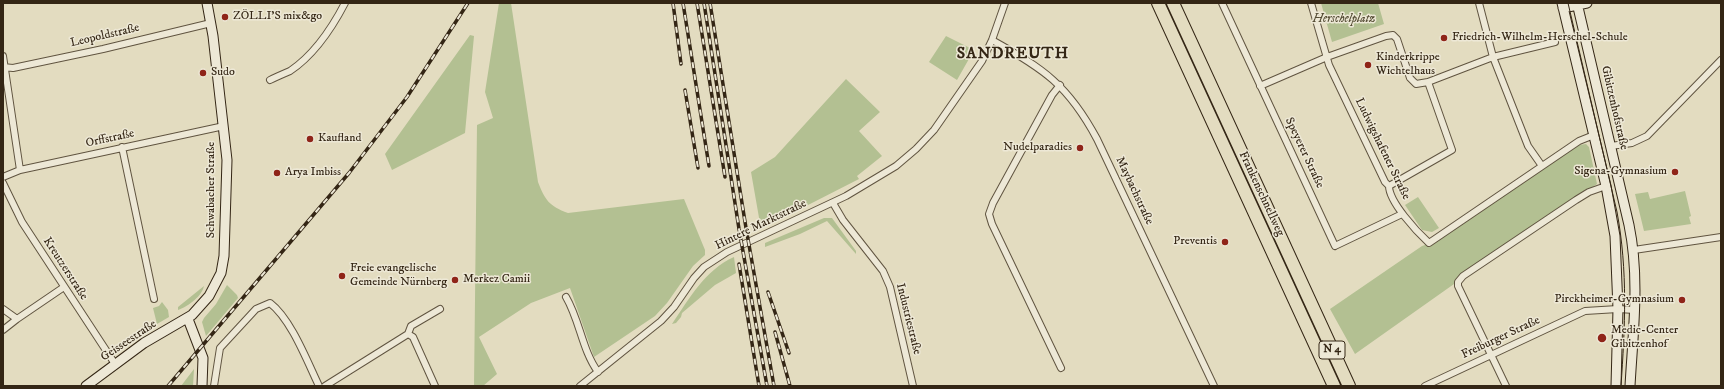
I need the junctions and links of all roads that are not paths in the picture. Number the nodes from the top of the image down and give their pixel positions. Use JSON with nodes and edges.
{"nodes":[{"id":1,"x":207,"y":3,"type":"edge"},
{"id":2,"x":345,"y":3,"type":"edge"},
{"id":3,"x":1005,"y":3,"type":"edge"},
{"id":4,"x":1158,"y":3,"type":"edge"},
{"id":5,"x":1173,"y":3,"type":"edge"},
{"id":6,"x":1222,"y":3,"type":"edge"},
{"id":7,"x":1311,"y":3,"type":"edge"},
{"id":8,"x":1478,"y":3,"type":"edge"},
{"id":9,"x":1581,"y":4,"type":"edge"},
{"id":10,"x":1563,"y":6,"type":"edge"},
{"id":11,"x":211,"y":23,"type":"junction"},
{"id":12,"x":992,"y":40,"type":"junction"},
{"id":13,"x":1555,"y":42,"type":"dead end"},
{"id":14,"x":3,"y":56,"type":"edge"},
{"id":15,"x":1327,"y":57,"type":"junction"},
{"id":16,"x":1493,"y":57,"type":"junction"},
{"id":17,"x":1721,"y":60,"type":"edge"},
{"id":18,"x":4,"y":67,"type":"edge"},
{"id":19,"x":270,"y":80,"type":"dead end"},
{"id":20,"x":1428,"y":82,"type":"junction"},
{"id":21,"x":1060,"y":85,"type":"junction"},
{"id":22,"x":1260,"y":86,"type":"junction"},
{"id":23,"x":224,"y":126,"type":"junction"},
{"id":24,"x":1594,"y":136,"type":"junction"},
{"id":25,"x":1611,"y":146,"type":"junction"},
{"id":26,"x":122,"y":147,"type":"junction"},
{"id":27,"x":1542,"y":166,"type":"junction"},
{"id":28,"x":20,"y":170,"type":"junction"},
{"id":29,"x":3,"y":177,"type":"edge"},
{"id":30,"x":3,"y":183,"type":"edge"},
{"id":31,"x":1389,"y":186,"type":"junction"},
{"id":32,"x":1606,"y":186,"type":"junction"},
{"id":33,"x":833,"y":203,"type":"junction"},
{"id":34,"x":1402,"y":214,"type":"junction"},
{"id":35,"x":1721,"y":237,"type":"edge"},
{"id":36,"x":1634,"y":250,"type":"junction"},
{"id":37,"x":64,"y":287,"type":"junction"},
{"id":38,"x":566,"y":297,"type":"dead end"},
{"id":39,"x":154,"y":299,"type":"dead end"},
{"id":40,"x":3,"y":309,"type":"edge"},
{"id":41,"x":440,"y":309,"type":"dead end"},
{"id":42,"x":1618,"y":309,"type":"junction"},
{"id":43,"x":1635,"y":310,"type":"junction"},
{"id":44,"x":1315,"y":313,"type":"junction"},
{"id":45,"x":17,"y":319,"type":"junction"},
{"id":46,"x":188,"y":319,"type":"junction"},
{"id":47,"x":1306,"y":325,"type":"junction"},
{"id":48,"x":3,"y":330,"type":"edge"},
{"id":49,"x":408,"y":334,"type":"junction"},
{"id":50,"x":1492,"y":355,"type":"junction"},
{"id":51,"x":115,"y":364,"type":"junction"},
{"id":52,"x":1060,"y":368,"type":"dead end"},
{"id":53,"x":598,"y":372,"type":"junction"},
{"id":54,"x":86,"y":386,"type":"edge"},
{"id":55,"x":202,"y":386,"type":"edge"},
{"id":56,"x":214,"y":386,"type":"edge"},
{"id":57,"x":319,"y":386,"type":"edge"},
{"id":58,"x":325,"y":386,"type":"edge"},
{"id":59,"x":435,"y":386,"type":"edge"},
{"id":60,"x":581,"y":386,"type":"edge"},
{"id":61,"x":913,"y":386,"type":"edge"},
{"id":62,"x":1214,"y":386,"type":"edge"},
{"id":63,"x":1328,"y":386,"type":"edge"},
{"id":64,"x":1334,"y":386,"type":"edge"},
{"id":65,"x":1349,"y":386,"type":"edge"},
{"id":66,"x":1356,"y":386,"type":"edge"},
{"id":67,"x":1425,"y":386,"type":"edge"},
{"id":68,"x":1506,"y":386,"type":"edge"},
{"id":69,"x":1616,"y":386,"type":"edge"},
{"id":70,"x":1630,"y":386,"type":"edge"}],
"edges":[{"from":1,"to":11,"type":"main road","name":"Schwabacher Straße"},
{"from":2,"to":19,"type":"street"},
{"from":3,"to":12,"type":"street","name":"Hintere Marktstraße"},
{"from":4,"to":47,"type":"highway","name":"Frankenschnellweg"},
{"from":5,"to":44,"type":"highway","name":"Frankenschnellweg"},
{"from":6,"to":22,"type":"street","name":"Speyerer Straße"},
{"from":7,"to":15,"type":"street"},
{"from":8,"to":16,"type":"street"},
{"from":9,"to":10,"type":"main road"},
{"from":9,"to":25,"type":"main road","name":"Gibitzenhofstraße"},
{"from":10,"to":24,"type":"main road"},
{"from":11,"to":18,"type":"street","name":"Leopoldstraße"},
{"from":11,"to":23,"type":"main road","name":"Schwabacher Straße"},
{"from":12,"to":21,"type":"street","name":"Maybachstraße"},
{"from":12,"to":33,"type":"street","name":"Hintere Marktstraße"},
{"from":13,"to":16,"type":"street"},
{"from":14,"to":18,"type":"street"},
{"from":15,"to":20,"type":"street"},
{"from":15,"to":22,"type":"street"},
{"from":15,"to":31,"type":"street","name":"Ludwigshafener Straße"},
{"from":16,"to":20,"type":"street"},
{"from":16,"to":27,"type":"street"},
{"from":17,"to":25,"type":"street"},
{"from":18,"to":28,"type":"street"},
{"from":20,"to":31,"type":"street"},
{"from":21,"to":52,"type":"street"},
{"from":21,"to":62,"type":"street","name":"Maybachstraße"},
{"from":22,"to":34,"type":"street","name":"Speyerer Straße"},
{"from":23,"to":26,"type":"street","name":"Orffstraße"},
{"from":23,"to":46,"type":"main road","name":"Schwabacher Straße"},
{"from":24,"to":27,"type":"street"},
{"from":24,"to":32,"type":"main road"},
{"from":25,"to":36,"type":"main road","name":"Gibitzenhofstraße"},
{"from":26,"to":28,"type":"street","name":"Orffstraße"},
{"from":26,"to":39,"type":"street"},
{"from":27,"to":34,"type":"street","name":"Ludwigshafener Straße"},
{"from":28,"to":29,"type":"street","name":"Orffstraße"},
{"from":30,"to":37,"type":"street","name":"Kreutzerstraße"},
{"from":31,"to":34,"type":"street","name":"Ludwigshafener Straße"},
{"from":32,"to":42,"type":"main road"},
{"from":32,"to":50,"type":"street"},
{"from":33,"to":53,"type":"street","name":"Hintere Marktstraße"},
{"from":33,"to":61,"type":"street","name":"Industriestraße"},
{"from":35,"to":36,"type":"street"},
{"from":36,"to":43,"type":"main road","name":"Gibitzenhofstraße"},
{"from":37,"to":45,"type":"street"},
{"from":37,"to":51,"type":"street","name":"Kreutzerstraße"},
{"from":38,"to":53,"type":"street"},
{"from":40,"to":45,"type":"street"},
{"from":41,"to":49,"type":"street"},
{"from":42,"to":43,"type":"street","name":"Freiburger Straße"},
{"from":42,"to":50,"type":"street","name":"Freiburger Straße"},
{"from":42,"to":69,"type":"main road"},
{"from":43,"to":70,"type":"main road","name":"Gibitzenhofstraße"},
{"from":44,"to":65,"type":"highway","name":"Frankenschnellweg","number":"N 4"},
{"from":44,"to":66,"type":"highway"},
{"from":45,"to":48,"type":"street"},
{"from":46,"to":51,"type":"main road","name":"Geisseestraße"},
{"from":46,"to":55,"type":"main road"},
{"from":47,"to":63,"type":"highway"},
{"from":47,"to":64,"type":"highway","name":"Frankenschnellweg","number":"N 4"},
{"from":49,"to":58,"type":"street"},
{"from":49,"to":59,"type":"street"},
{"from":50,"to":67,"type":"street","name":"Freiburger Straße"},
{"from":50,"to":68,"type":"street"},
{"from":51,"to":54,"type":"main road","name":"Geisseestraße"},
{"from":53,"to":60,"type":"street","name":"Hintere Marktstraße"},
{"from":56,"to":57,"type":"street"}]}
